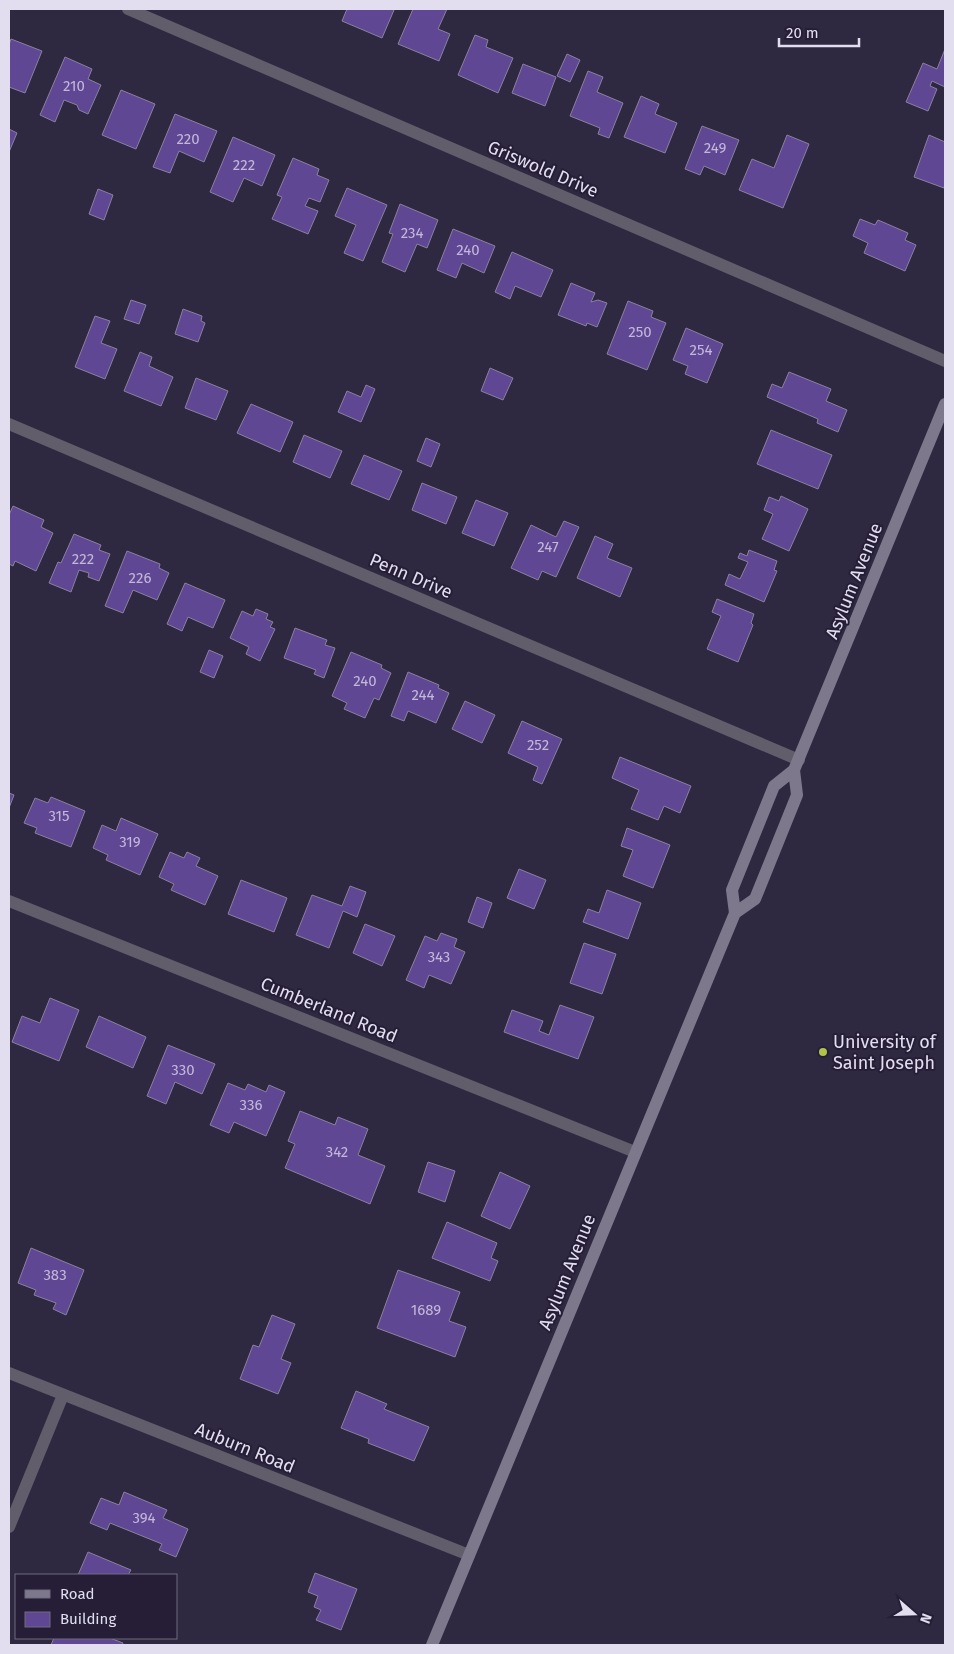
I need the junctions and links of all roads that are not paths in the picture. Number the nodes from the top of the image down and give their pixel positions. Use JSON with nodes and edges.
{"nodes":[{"id":1,"x":128,"y":9,"type":"edge"},
{"id":2,"x":945,"y":360,"type":"edge"},
{"id":3,"x":945,"y":404,"type":"edge"},
{"id":4,"x":9,"y":424,"type":"edge"},
{"id":5,"x":797,"y":765,"type":"junction"},
{"id":6,"x":9,"y":901,"type":"edge"},
{"id":7,"x":735,"y":913,"type":"junction"},
{"id":8,"x":636,"y":1152,"type":"junction"},
{"id":9,"x":9,"y":1373,"type":"edge"},
{"id":10,"x":63,"y":1395,"type":"junction"},
{"id":11,"x":9,"y":1527,"type":"edge"},
{"id":12,"x":469,"y":1555,"type":"junction"},
{"id":13,"x":432,"y":1645,"type":"edge"}],
"edges":[{"from":1,"to":2,"type":"street","name":"Griswold Drive"},
{"from":3,"to":5,"type":"main road","name":"Asylum Avenue"},
{"from":4,"to":5,"type":"street","name":"Penn Drive"},
{"from":5,"to":7,"type":"main road","name":"Asylum Avenue"},
{"from":5,"to":7,"type":"main road","name":"Asylum Avenue"},
{"from":6,"to":8,"type":"street","name":"Cumberland Road"},
{"from":7,"to":8,"type":"main road","name":"Asylum Avenue"},
{"from":8,"to":12,"type":"main road","name":"Asylum Avenue"},
{"from":9,"to":10,"type":"street","name":"Auburn Road"},
{"from":10,"to":11,"type":"street"},
{"from":10,"to":12,"type":"street","name":"Auburn Road"},
{"from":12,"to":13,"type":"main road","name":"Asylum Avenue"}]}
